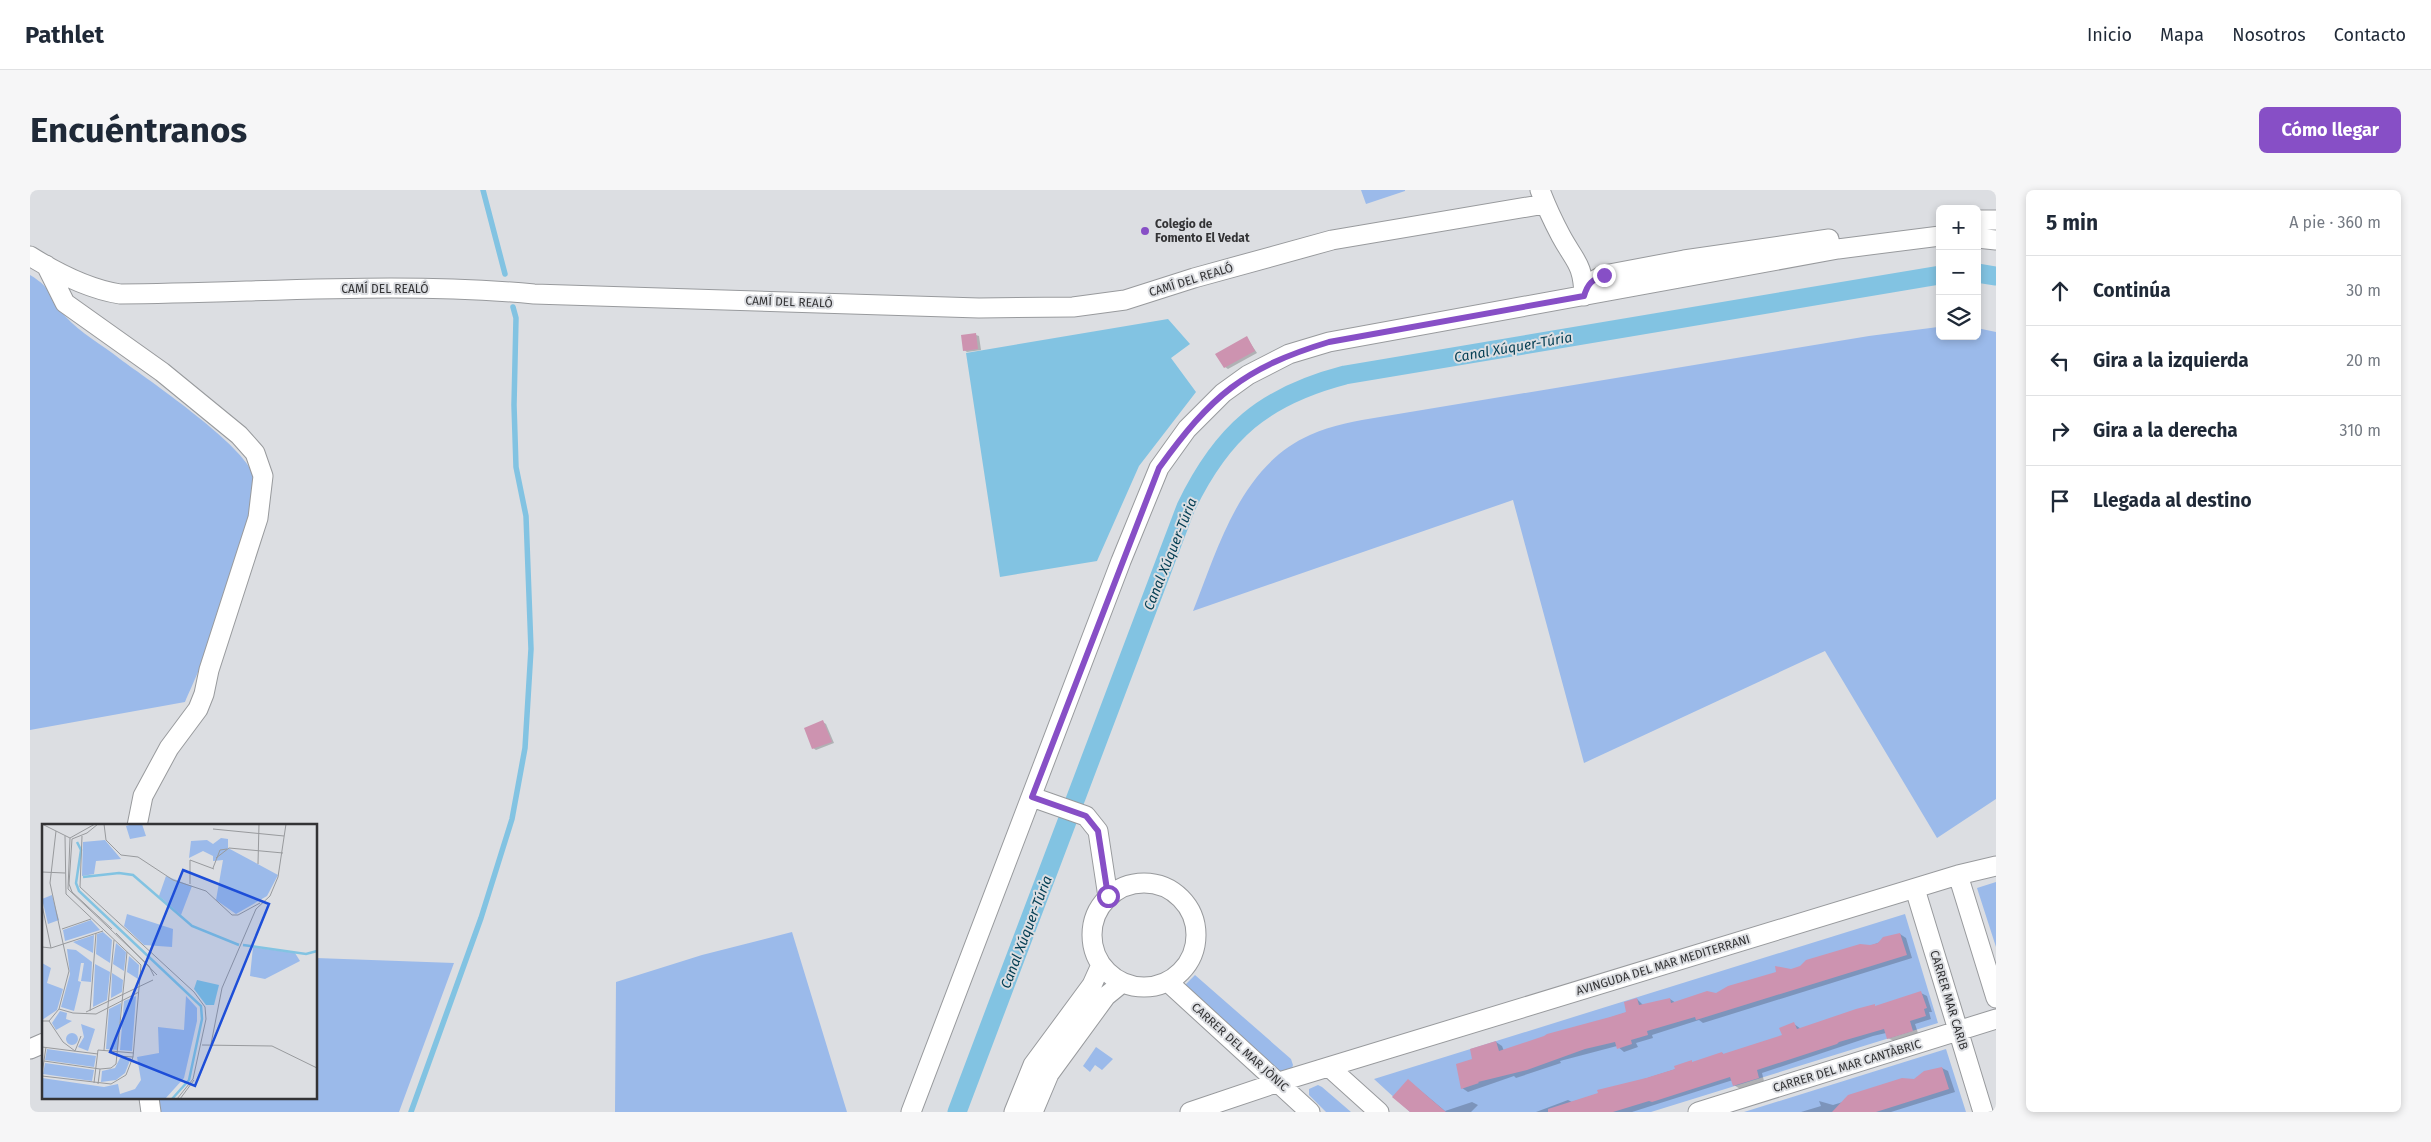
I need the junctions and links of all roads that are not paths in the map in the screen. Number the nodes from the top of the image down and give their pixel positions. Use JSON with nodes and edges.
{"nodes":[{"id":1,"x":1543,"y":197,"type":"edge"},
{"id":2,"x":1981,"y":220,"type":"edge"},
{"id":3,"x":1996,"y":220,"type":"edge"},
{"id":4,"x":1936,"y":225,"type":"edge"},
{"id":5,"x":1936,"y":237,"type":"edge"},
{"id":6,"x":1981,"y":238,"type":"edge"},
{"id":7,"x":1996,"y":240,"type":"edge"},
{"id":8,"x":38,"y":261,"type":"edge"},
{"id":9,"x":1579,"y":263,"type":"junction"},
{"id":10,"x":1604,"y":275,"type":"junction"},
{"id":11,"x":1584,"y":296,"type":"junction"},
{"id":12,"x":1038,"y":799,"type":"junction"},
{"id":13,"x":137,"y":824,"type":"edge"},
{"id":14,"x":1996,"y":866,"type":"edge"},
{"id":15,"x":1958,"y":875,"type":"junction"},
{"id":16,"x":1915,"y":888,"type":"junction"},
{"id":17,"x":1108,"y":896,"type":"junction"},
{"id":18,"x":1101,"y":966,"type":"junction"},
{"id":19,"x":1168,"y":982,"type":"junction"},
{"id":20,"x":1122,"y":983,"type":"junction"},
{"id":21,"x":1996,"y":998,"type":"edge"},
{"id":22,"x":1996,"y":1019,"type":"edge"},
{"id":23,"x":1959,"y":1031,"type":"junction"},
{"id":24,"x":42,"y":1044,"type":"edge"},
{"id":25,"x":30,"y":1049,"type":"edge"},
{"id":26,"x":1330,"y":1067,"type":"junction"},
{"id":27,"x":1279,"y":1082,"type":"junction"},
{"id":28,"x":912,"y":1112,"type":"edge"},
{"id":29,"x":1014,"y":1112,"type":"edge"},
{"id":30,"x":1033,"y":1112,"type":"edge"},
{"id":31,"x":1190,"y":1112,"type":"edge"},
{"id":32,"x":1310,"y":1112,"type":"edge"},
{"id":33,"x":1380,"y":1112,"type":"edge"},
{"id":34,"x":1698,"y":1112,"type":"edge"},
{"id":35,"x":1983,"y":1112,"type":"edge"}],
"edges":[{"from":1,"to":8,"type":"street","name":"CAMÍ DEL REALÓ"},
{"from":1,"to":9,"type":"street"},
{"from":2,"to":3,"type":"street"},
{"from":4,"to":10,"type":"street"},
{"from":5,"to":11,"type":"street"},
{"from":6,"to":7,"type":"street"},
{"from":8,"to":13,"type":"street"},
{"from":9,"to":10,"type":"street"},
{"from":9,"to":11,"type":"street"},
{"from":10,"to":11,"type":"street"},
{"from":11,"to":12,"type":"street"},
{"from":12,"to":17,"type":"street"},
{"from":12,"to":28,"type":"street"},
{"from":14,"to":15,"type":"street","name":"AVINGUDA DEL MAR MEDITERRANI"},
{"from":15,"to":16,"type":"street","name":"AVINGUDA DEL MAR MEDITERRANI"},
{"from":15,"to":21,"type":"street"},
{"from":16,"to":23,"type":"street","name":"CARRER MAR CARIB"},
{"from":16,"to":26,"type":"street","name":"AVINGUDA DEL MAR MEDITERRANI"},
{"from":17,"to":18,"type":"street"},
{"from":17,"to":19,"type":"street"},
{"from":18,"to":20,"type":"street"},
{"from":18,"to":29,"type":"street"},
{"from":19,"to":20,"type":"street"},
{"from":19,"to":27,"type":"street","name":"CARRER DEL MAR JÒNIC"},
{"from":20,"to":30,"type":"street"},
{"from":22,"to":23,"type":"street","name":"CARRER DEL MAR CANTÀBRIC"},
{"from":23,"to":34,"type":"street","name":"CARRER DEL MAR CANTÀBRIC"},
{"from":23,"to":35,"type":"street","name":"CARRER MAR CARIB"},
{"from":24,"to":25,"type":"street"},
{"from":26,"to":27,"type":"street","name":"AVINGUDA DEL MAR MEDITERRANI"},
{"from":26,"to":33,"type":"street"},
{"from":27,"to":31,"type":"street","name":"AVINGUDA DEL MAR MEDITERRANI"},
{"from":27,"to":32,"type":"street","name":"CARRER DEL MAR JÒNIC"}]}
